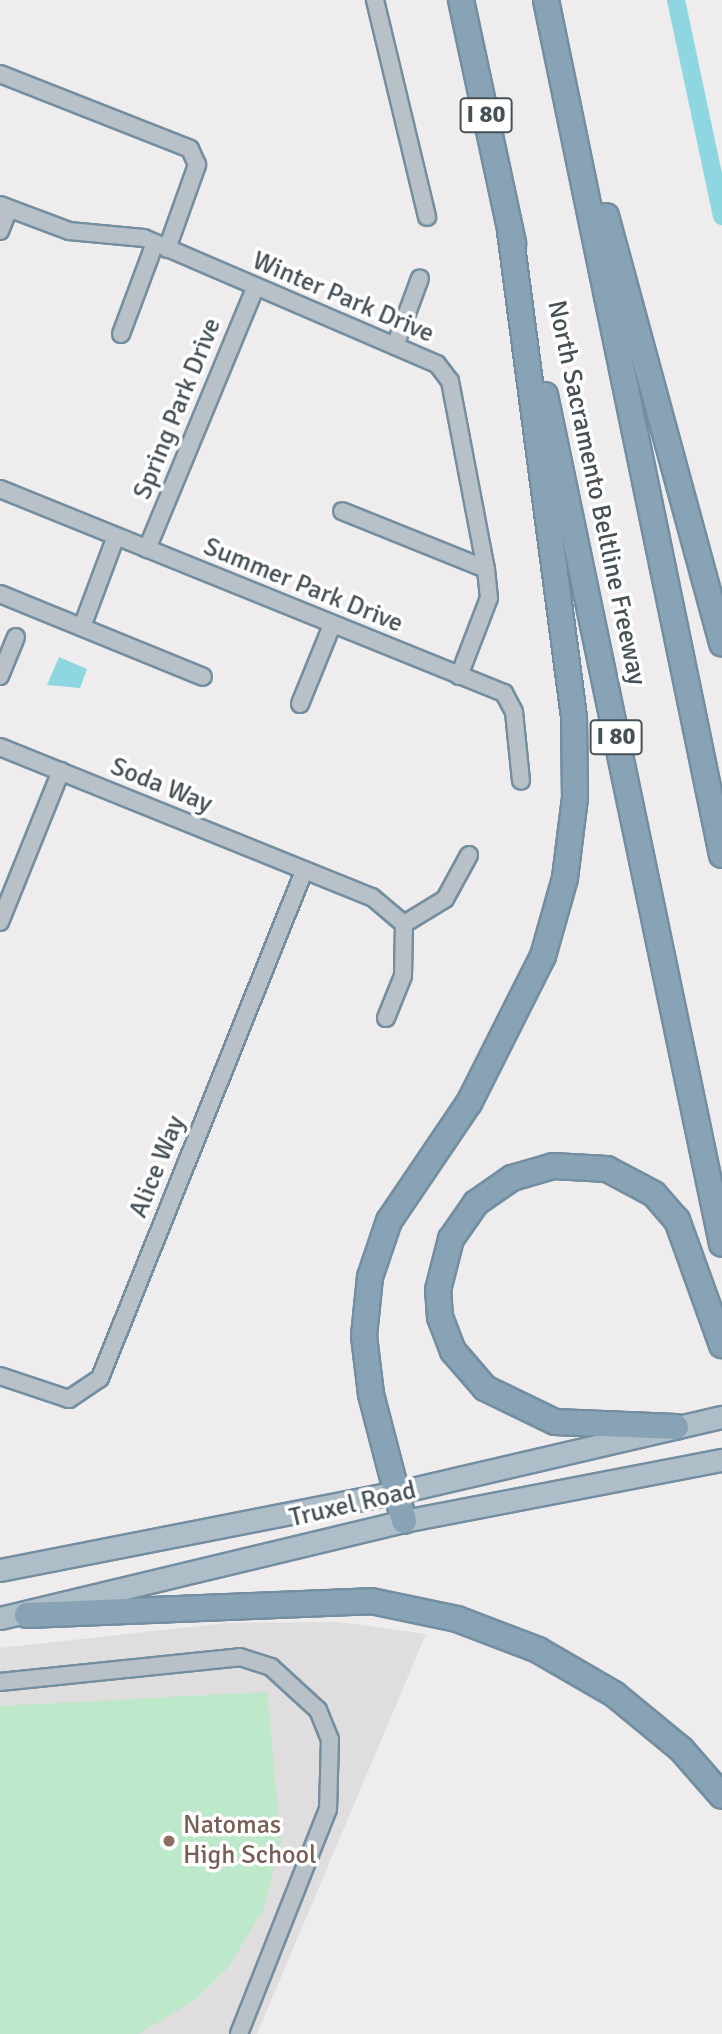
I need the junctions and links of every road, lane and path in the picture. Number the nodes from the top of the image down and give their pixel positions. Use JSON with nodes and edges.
{"nodes":[{"id":1,"x":374,"y":0,"type":"edge"},
{"id":2,"x":461,"y":0,"type":"edge"},
{"id":3,"x":547,"y":0,"type":"edge"},
{"id":4,"x":0,"y":74,"type":"edge"},
{"id":5,"x":4,"y":207,"type":"edge"},
{"id":6,"x":427,"y":218,"type":"dead end"},
{"id":7,"x":510,"y":229,"type":"junction"},
{"id":8,"x":0,"y":231,"type":"edge"},
{"id":9,"x":161,"y":246,"type":"junction"},
{"id":10,"x":420,"y":278,"type":"dead end"},
{"id":11,"x":255,"y":288,"type":"junction"},
{"id":12,"x":121,"y":334,"type":"dead end"},
{"id":13,"x":395,"y":346,"type":"junction"},
{"id":14,"x":0,"y":489,"type":"edge"},
{"id":15,"x":342,"y":511,"type":"dead end"},
{"id":16,"x":116,"y":536,"type":"junction"},
{"id":17,"x":147,"y":549,"type":"junction"},
{"id":18,"x":486,"y":569,"type":"junction"},
{"id":19,"x":0,"y":594,"type":"edge"},
{"id":20,"x":332,"y":625,"type":"junction"},
{"id":21,"x":82,"y":627,"type":"junction"},
{"id":22,"x":16,"y":637,"type":"dead end"},
{"id":23,"x":722,"y":644,"type":"edge"},
{"id":24,"x":0,"y":676,"type":"edge"},
{"id":25,"x":459,"y":676,"type":"junction"},
{"id":26,"x":203,"y":677,"type":"dead end"},
{"id":27,"x":300,"y":704,"type":"dead end"},
{"id":28,"x":0,"y":747,"type":"edge"},
{"id":29,"x":61,"y":771,"type":"junction"},
{"id":30,"x":521,"y":781,"type":"dead end"},
{"id":31,"x":469,"y":855,"type":"dead end"},
{"id":32,"x":722,"y":855,"type":"edge"},
{"id":33,"x":304,"y":871,"type":"junction"},
{"id":34,"x":0,"y":922,"type":"edge"},
{"id":35,"x":404,"y":924,"type":"junction"},
{"id":36,"x":386,"y":1018,"type":"dead end"},
{"id":37,"x":722,"y":1244,"type":"edge"},
{"id":38,"x":722,"y":1345,"type":"edge"},
{"id":39,"x":0,"y":1376,"type":"edge"},
{"id":40,"x":722,"y":1417,"type":"edge"},
{"id":41,"x":676,"y":1427,"type":"junction"},
{"id":42,"x":722,"y":1460,"type":"edge"},
{"id":43,"x":399,"y":1492,"type":"junction"},
{"id":44,"x":404,"y":1521,"type":"junction"},
{"id":45,"x":0,"y":1570,"type":"edge"},
{"id":46,"x":27,"y":1615,"type":"junction"},
{"id":47,"x":0,"y":1618,"type":"edge"},
{"id":48,"x":0,"y":1682,"type":"edge"},
{"id":49,"x":722,"y":1796,"type":"edge"},
{"id":50,"x":239,"y":2034,"type":"edge"}],
"edges":[{"from":1,"to":6,"type":"street"},
{"from":2,"to":7,"type":"highway","name":"North Sacramento Beltline Freeway","number":"I 80"},
{"from":3,"to":23,"type":"highway"},
{"from":3,"to":32,"type":"highway","name":"North Sacramento Beltline Freeway"},
{"from":4,"to":9,"type":"street"},
{"from":5,"to":8,"type":"street"},
{"from":5,"to":9,"type":"street","name":"Winter Park Drive"},
{"from":7,"to":37,"type":"highway","name":"North Sacramento Beltline Freeway","number":"I 80"},
{"from":7,"to":43,"type":"highway"},
{"from":9,"to":11,"type":"street","name":"Winter Park Drive"},
{"from":9,"to":12,"type":"street"},
{"from":10,"to":13,"type":"street"},
{"from":11,"to":13,"type":"street","name":"Winter Park Drive"},
{"from":11,"to":17,"type":"street","name":"Spring Park Drive"},
{"from":13,"to":18,"type":"street","name":"Winter Park Drive"},
{"from":14,"to":16,"type":"street","name":"Summer Park Drive"},
{"from":15,"to":18,"type":"street"},
{"from":16,"to":17,"type":"street","name":"Summer Park Drive"},
{"from":16,"to":21,"type":"street"},
{"from":17,"to":20,"type":"street","name":"Summer Park Drive"},
{"from":18,"to":25,"type":"street","name":"Winter Park Drive"},
{"from":19,"to":21,"type":"street"},
{"from":20,"to":25,"type":"street","name":"Summer Park Drive"},
{"from":20,"to":27,"type":"street"},
{"from":21,"to":26,"type":"street"},
{"from":22,"to":24,"type":"street"},
{"from":25,"to":30,"type":"street","name":"Summer Park Drive"},
{"from":28,"to":29,"type":"street","name":"Soda Way"},
{"from":29,"to":33,"type":"street","name":"Soda Way"},
{"from":29,"to":34,"type":"street"},
{"from":31,"to":35,"type":"street"},
{"from":33,"to":35,"type":"street","name":"Soda Way"},
{"from":33,"to":39,"type":"street","name":"Alice Way"},
{"from":35,"to":36,"type":"street"},
{"from":38,"to":41,"type":"highway"},
{"from":40,"to":41,"type":"main road","name":"Truxel Road"},
{"from":41,"to":43,"type":"main road","name":"Truxel Road"},
{"from":42,"to":44,"type":"main road","name":"Truxel Road"},
{"from":43,"to":44,"type":"highway"},
{"from":43,"to":45,"type":"main road","name":"Truxel Road"},
{"from":44,"to":46,"type":"main road","name":"Truxel Road"},
{"from":46,"to":47,"type":"main road","name":"Truxel Road"},
{"from":46,"to":49,"type":"highway"},
{"from":48,"to":50,"type":"street"}]}
